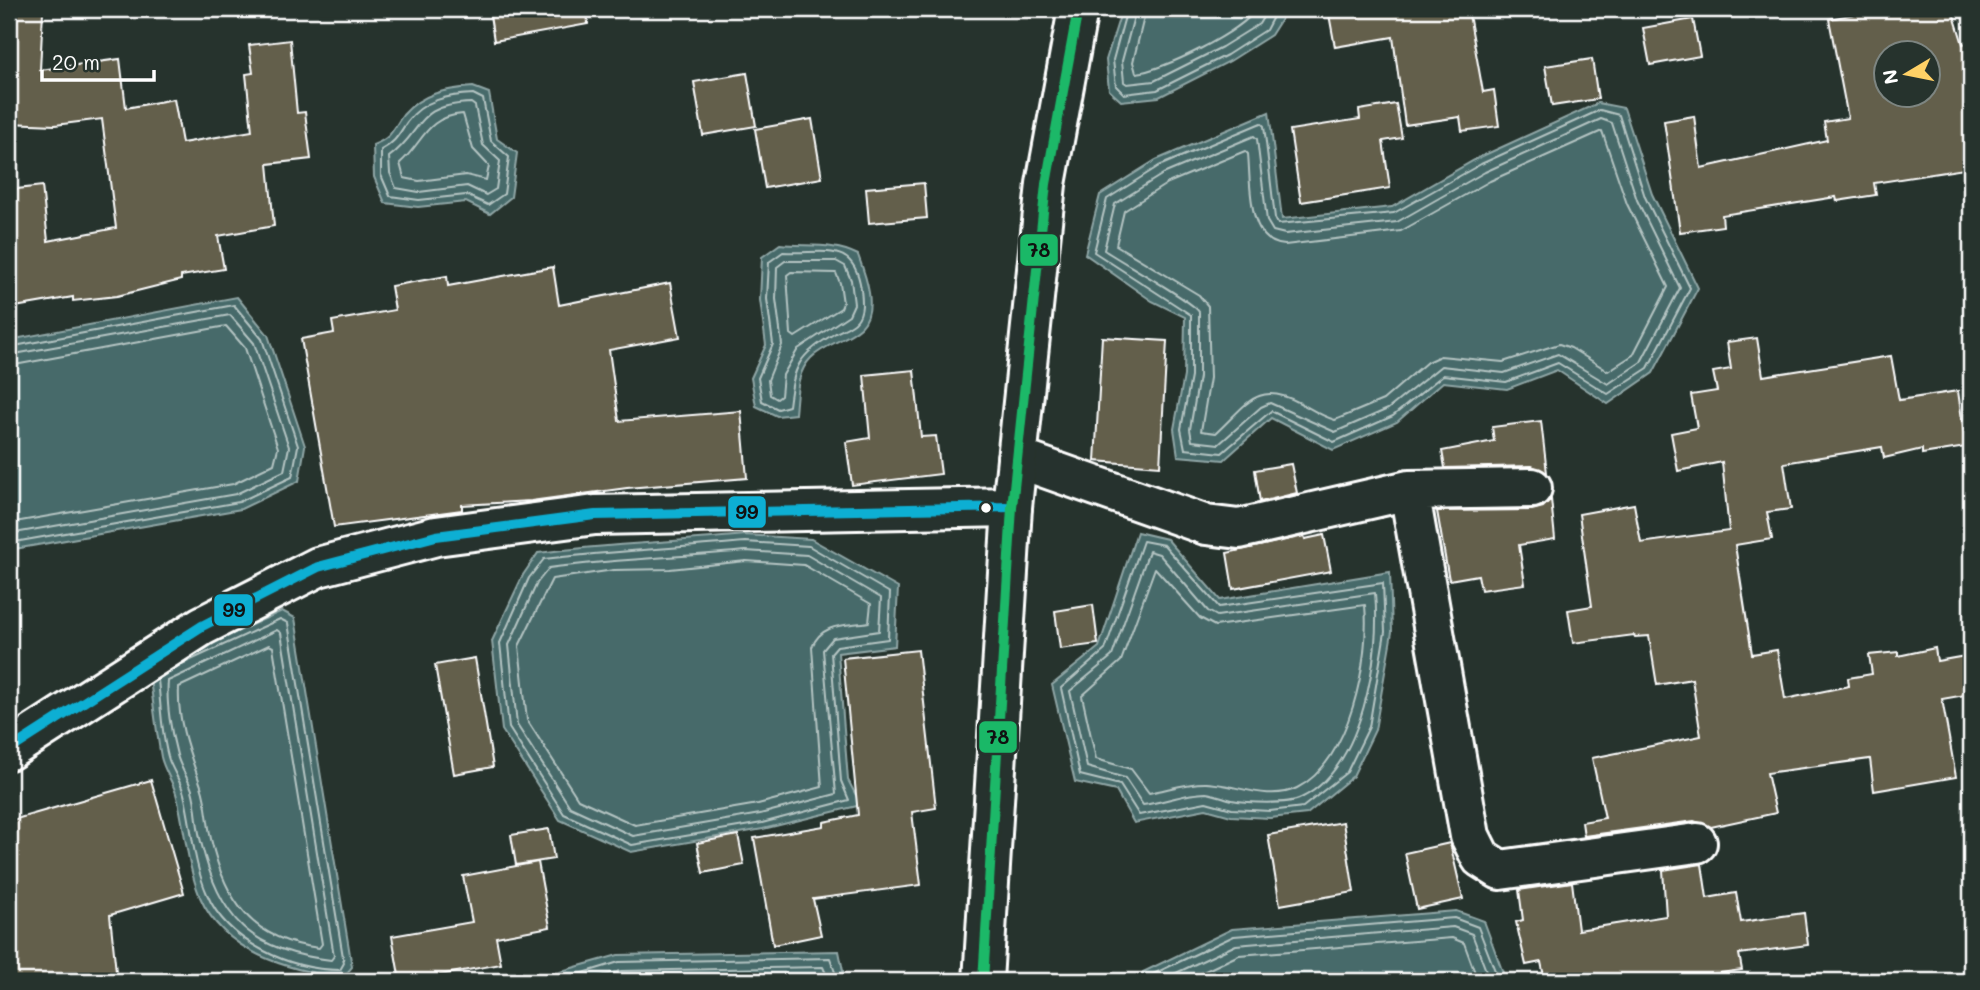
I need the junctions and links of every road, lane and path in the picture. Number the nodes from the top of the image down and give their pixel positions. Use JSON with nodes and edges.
{"nodes":[{"id":1,"x":1077,"y":9,"type":"edge"},
{"id":2,"x":1017,"y":458,"type":"junction"},
{"id":3,"x":1532,"y":488,"type":"dead end"},
{"id":4,"x":1409,"y":490,"type":"junction"},
{"id":5,"x":1012,"y":507,"type":"junction"},
{"id":6,"x":9,"y":750,"type":"edge"},
{"id":7,"x":1697,"y":844,"type":"dead end"},
{"id":8,"x":983,"y":981,"type":"edge"}],
"edges":[{"from":1,"to":2,"type":"main road"},
{"from":2,"to":4,"type":"main road"},
{"from":2,"to":5,"type":"main road"},
{"from":3,"to":4,"type":"main road"},
{"from":4,"to":7,"type":"main road"},
{"from":5,"to":6,"type":"main road"},
{"from":5,"to":8,"type":"main road"}]}
